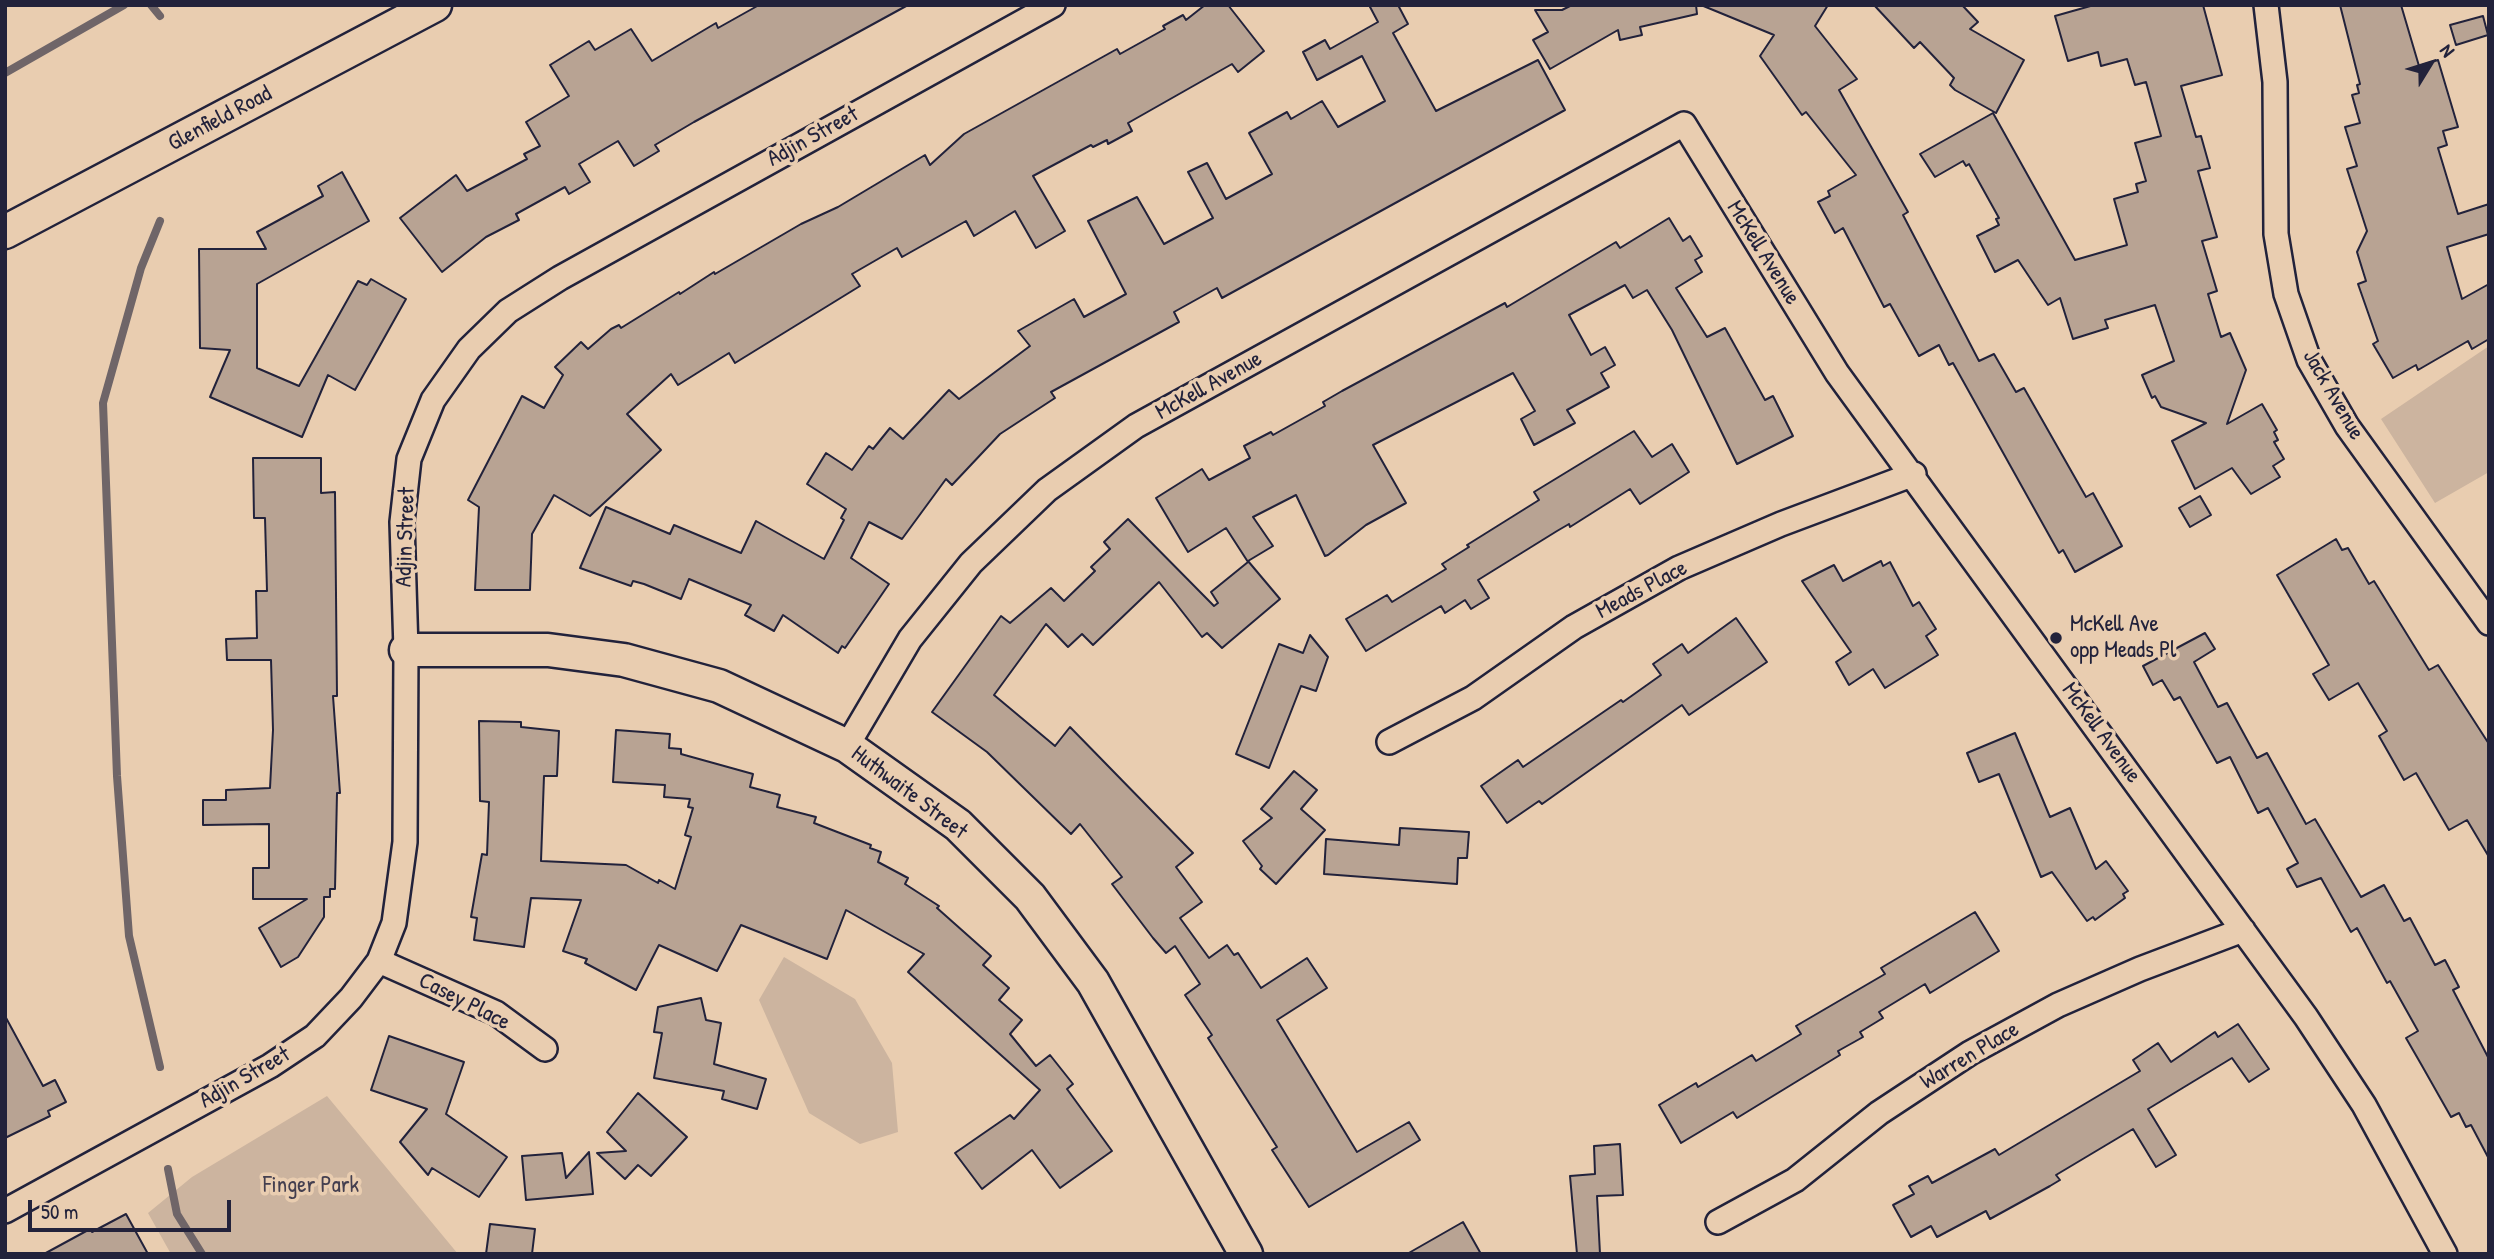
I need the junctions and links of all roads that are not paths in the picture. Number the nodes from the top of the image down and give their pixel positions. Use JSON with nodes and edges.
{"nodes":[{"id":1,"x":435,"y":5,"type":"edge"},
{"id":2,"x":1053,"y":5,"type":"edge"},
{"id":3,"x":2266,"y":5,"type":"edge"},
{"id":4,"x":5,"y":232,"type":"edge"},
{"id":5,"x":1914,"y":474,"type":"junction"},
{"id":6,"x":2489,"y":623,"type":"edge"},
{"id":7,"x":406,"y":650,"type":"junction"},
{"id":8,"x":1389,"y":742,"type":"dead end"},
{"id":9,"x":848,"y":746,"type":"junction"},
{"id":10,"x":2244,"y":930,"type":"junction"},
{"id":11,"x":379,"y":961,"type":"junction"},
{"id":12,"x":545,"y":1048,"type":"dead end"},
{"id":13,"x":5,"y":1211,"type":"edge"},
{"id":14,"x":1718,"y":1222,"type":"dead end"},
{"id":15,"x":1246,"y":1254,"type":"edge"},
{"id":16,"x":2445,"y":1254,"type":"edge"}],
"edges":[{"from":1,"to":4,"type":"street","name":"Glenfield Road"},
{"from":2,"to":7,"type":"street","name":"Adjin Street"},
{"from":3,"to":6,"type":"street","name":"Jack Avenue"},
{"from":5,"to":8,"type":"street","name":"Meads Place"},
{"from":5,"to":9,"type":"street","name":"McKell Avenue"},
{"from":5,"to":10,"type":"street","name":"McKell Avenue"},
{"from":7,"to":9,"type":"street","name":"Huthwaite Street"},
{"from":7,"to":11,"type":"street","name":"Adjin Street"},
{"from":9,"to":15,"type":"street","name":"Huthwaite Street"},
{"from":10,"to":14,"type":"street","name":"Warren Place"},
{"from":10,"to":16,"type":"street","name":"McKell Avenue"},
{"from":11,"to":12,"type":"street","name":"Casey Place"},
{"from":11,"to":13,"type":"street","name":"Adjin Street"}]}
